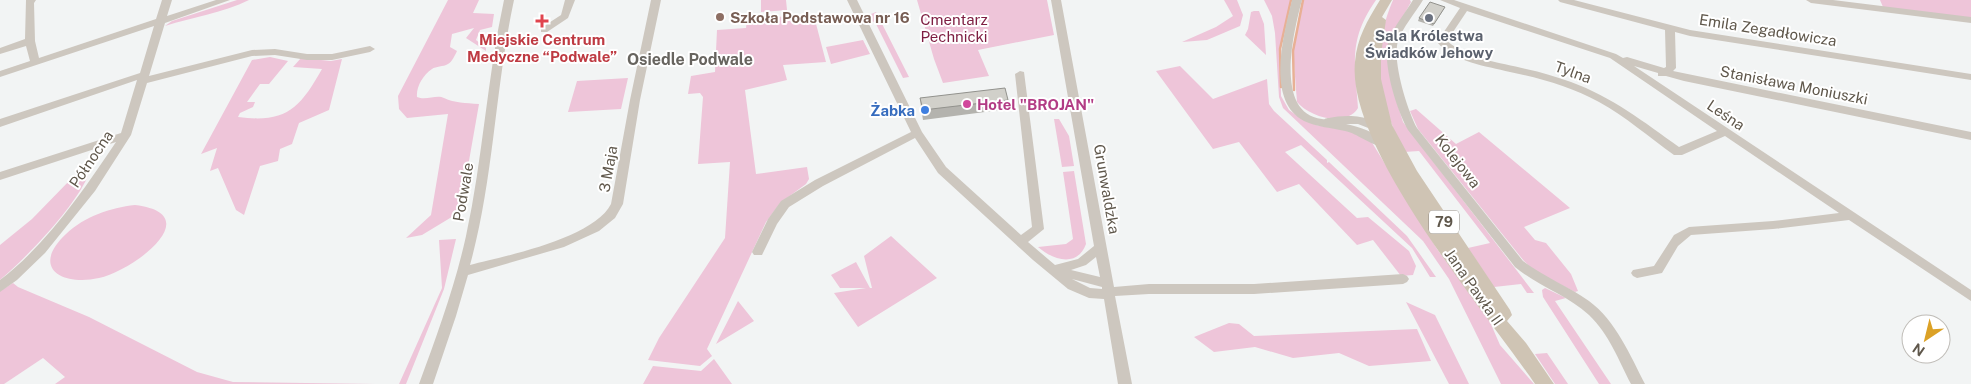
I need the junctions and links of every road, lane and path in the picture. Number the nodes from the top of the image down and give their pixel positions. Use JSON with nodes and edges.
{"nodes":[{"id":1,"x":31,"y":0,"type":"edge"},
{"id":2,"x":167,"y":0,"type":"edge"},
{"id":3,"x":225,"y":0,"type":"edge"},
{"id":4,"x":509,"y":0,"type":"edge"},
{"id":5,"x":570,"y":0,"type":"edge"},
{"id":6,"x":656,"y":0,"type":"edge"},
{"id":7,"x":852,"y":0,"type":"edge"},
{"id":8,"x":1056,"y":0,"type":"edge"},
{"id":9,"x":1297,"y":0,"type":"edge"},
{"id":10,"x":1418,"y":0,"type":"edge"},
{"id":11,"x":1445,"y":0,"type":"edge"},
{"id":12,"x":1563,"y":0,"type":"edge"},
{"id":13,"x":1811,"y":0,"type":"edge"},
{"id":14,"x":1384,"y":3,"type":"edge"},
{"id":15,"x":1465,"y":6,"type":"junction"},
{"id":16,"x":1971,"y":20,"type":"edge"},
{"id":17,"x":159,"y":22,"type":"junction"},
{"id":18,"x":1670,"y":28,"type":"junction"},
{"id":19,"x":544,"y":30,"type":"dead end"},
{"id":20,"x":30,"y":41,"type":"junction"},
{"id":21,"x":370,"y":49,"type":"dead end"},
{"id":22,"x":0,"y":51,"type":"edge"},
{"id":23,"x":1613,"y":56,"type":"junction"},
{"id":24,"x":35,"y":62,"type":"junction"},
{"id":25,"x":1666,"y":72,"type":"junction"},
{"id":26,"x":0,"y":74,"type":"edge"},
{"id":27,"x":1020,"y":74,"type":"dead end"},
{"id":28,"x":1971,"y":77,"type":"edge"},
{"id":29,"x":142,"y":78,"type":"junction"},
{"id":30,"x":1650,"y":81,"type":"junction"},
{"id":31,"x":1366,"y":104,"type":"junction"},
{"id":32,"x":1377,"y":119,"type":"junction"},
{"id":33,"x":0,"y":123,"type":"edge"},
{"id":34,"x":1355,"y":125,"type":"junction"},
{"id":35,"x":1723,"y":132,"type":"junction"},
{"id":36,"x":126,"y":134,"type":"junction"},
{"id":37,"x":917,"y":134,"type":"junction"},
{"id":38,"x":1971,"y":136,"type":"edge"},
{"id":39,"x":1384,"y":138,"type":"junction"},
{"id":40,"x":0,"y":176,"type":"edge"},
{"id":41,"x":1849,"y":216,"type":"junction"},
{"id":42,"x":1020,"y":242,"type":"junction"},
{"id":43,"x":1100,"y":248,"type":"junction"},
{"id":44,"x":758,"y":252,"type":"dead end"},
{"id":45,"x":1053,"y":270,"type":"junction"},
{"id":46,"x":463,"y":271,"type":"junction"},
{"id":47,"x":1637,"y":274,"type":"dead end"},
{"id":48,"x":1403,"y":279,"type":"dead end"},
{"id":49,"x":0,"y":287,"type":"edge"},
{"id":50,"x":1108,"y":291,"type":"junction"},
{"id":51,"x":1971,"y":296,"type":"edge"},
{"id":52,"x":426,"y":384,"type":"edge"},
{"id":53,"x":1125,"y":384,"type":"edge"},
{"id":54,"x":1545,"y":384,"type":"edge"},
{"id":55,"x":1638,"y":384,"type":"edge"}],
"edges":[{"from":1,"to":20,"type":"street"},
{"from":2,"to":17,"type":"street","name":"Północna"},
{"from":3,"to":17,"type":"street"},
{"from":4,"to":46,"type":"street","name":"Podwale"},
{"from":5,"to":19,"type":"street"},
{"from":6,"to":46,"type":"street","name":"3 Maja"},
{"from":7,"to":37,"type":"street"},
{"from":8,"to":43,"type":"street","name":"Grunwaldzka"},
{"from":9,"to":34,"type":"street"},
{"from":10,"to":55,"type":"street","name":"Kolejowa"},
{"from":11,"to":15,"type":"street","name":"Leśna"},
{"from":12,"to":18,"type":"street","name":"Emila Zegadłowicza"},
{"from":13,"to":16,"type":"street"},
{"from":14,"to":31,"type":"main road","name":"Jana Pawła II","number":"79"},
{"from":14,"to":32,"type":"main road","name":"Jana Pawła II","number":"79"},
{"from":15,"to":23,"type":"street","name":"Leśna"},
{"from":15,"to":35,"type":"street","name":"Tylna"},
{"from":17,"to":24,"type":"street"},
{"from":17,"to":29,"type":"street","name":"Północna"},
{"from":18,"to":25,"type":"street"},
{"from":18,"to":28,"type":"street","name":"Emila Zegadłowicza"},
{"from":20,"to":22,"type":"street"},
{"from":20,"to":24,"type":"street"},
{"from":21,"to":29,"type":"street"},
{"from":23,"to":25,"type":"street","name":"Stanisława Moniuszki"},
{"from":23,"to":30,"type":"street","name":"Leśna"},
{"from":24,"to":26,"type":"street"},
{"from":25,"to":30,"type":"street"},
{"from":25,"to":38,"type":"street","name":"Stanisława Moniuszki"},
{"from":27,"to":42,"type":"street"},
{"from":29,"to":33,"type":"street"},
{"from":29,"to":36,"type":"street","name":"Północna"},
{"from":30,"to":35,"type":"street","name":"Leśna"},
{"from":31,"to":32,"type":"main road","name":"Jana Pawła II","number":"79"},
{"from":31,"to":34,"type":"street"},
{"from":32,"to":34,"type":"street"},
{"from":32,"to":39,"type":"main road","name":"Jana Pawła II","number":"79"},
{"from":34,"to":39,"type":"street"},
{"from":35,"to":41,"type":"street","name":"Leśna"},
{"from":36,"to":40,"type":"street"},
{"from":36,"to":49,"type":"street","name":"Północna"},
{"from":37,"to":42,"type":"street"},
{"from":37,"to":44,"type":"street"},
{"from":39,"to":54,"type":"main road","name":"Jana Pawła II","number":"79"},
{"from":41,"to":47,"type":"street"},
{"from":41,"to":51,"type":"street","name":"Leśna"},
{"from":42,"to":45,"type":"street"},
{"from":43,"to":45,"type":"street"},
{"from":43,"to":50,"type":"street","name":"Grunwaldzka"},
{"from":45,"to":50,"type":"street"},
{"from":46,"to":52,"type":"street","name":"Podwale"},
{"from":48,"to":50,"type":"street"},
{"from":50,"to":53,"type":"street","name":"Grunwaldzka"}]}
